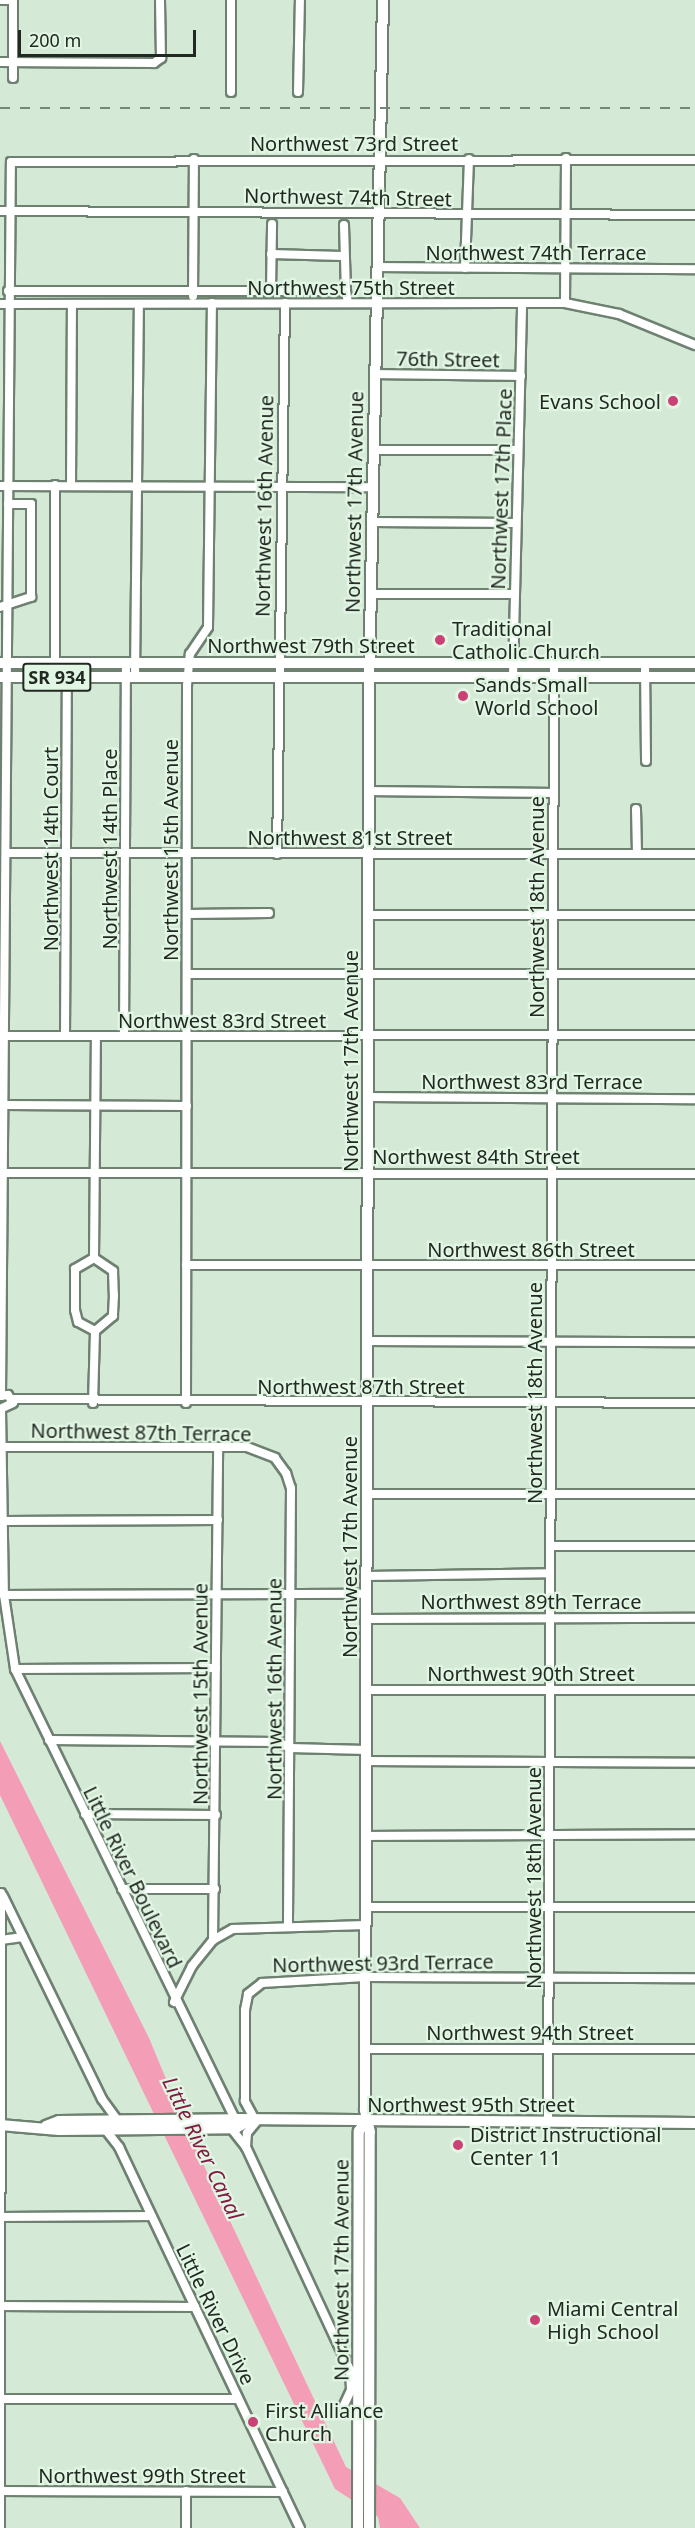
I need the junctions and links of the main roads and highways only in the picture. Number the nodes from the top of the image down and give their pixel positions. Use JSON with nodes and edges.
{"nodes":[{"id":1,"x":383,"y":0,"type":"edge"},
{"id":2,"x":369,"y":662,"type":"junction"},
{"id":3,"x":4,"y":663,"type":"edge"},
{"id":4,"x":695,"y":663,"type":"edge"},
{"id":5,"x":4,"y":677,"type":"edge"},
{"id":6,"x":369,"y":677,"type":"junction"},
{"id":7,"x":695,"y":678,"type":"edge"},
{"id":8,"x":365,"y":2121,"type":"junction"},
{"id":9,"x":234,"y":2122,"type":"junction"},
{"id":10,"x":695,"y":2123,"type":"edge"},
{"id":11,"x":187,"y":2124,"type":"junction"},
{"id":12,"x":0,"y":2125,"type":"edge"},
{"id":13,"x":364,"y":2245,"type":"junction"},
{"id":14,"x":360,"y":2264,"type":"junction"},
{"id":15,"x":369,"y":2289,"type":"junction"},
{"id":16,"x":364,"y":2335,"type":"junction"},
{"id":17,"x":358,"y":2528,"type":"edge"},
{"id":18,"x":369,"y":2528,"type":"edge"}],
"edges":[{"from":1,"to":2,"type":"main road","name":"Northwest 17th Avenue"},
{"from":2,"to":3,"type":"main road","name":"Northwest 79th Street","number":"SR 934"},
{"from":2,"to":4,"type":"main road","name":"Northwest 79th Street","number":"SR 934"},
{"from":2,"to":6,"type":"main road","name":"Northwest 17th Avenue"},
{"from":5,"to":6,"type":"main road","name":"Northwest 79th Street","number":"SR 934"},
{"from":6,"to":7,"type":"main road","name":"Northwest 79th Street","number":"SR 934"},
{"from":6,"to":8,"type":"main road","name":"Northwest 17th Avenue"},
{"from":8,"to":9,"type":"main road","name":"Northwest 95th Street"},
{"from":8,"to":10,"type":"main road","name":"Northwest 95th Street"},
{"from":8,"to":13,"type":"main road","name":"Northwest 17th Avenue"},
{"from":9,"to":11,"type":"main road","name":"Northwest 95th Street"},
{"from":9,"to":11,"type":"main road","name":"Northwest 95th Street"},
{"from":11,"to":12,"type":"main road","name":"Northwest 95th Street"},
{"from":13,"to":14,"type":"main road","name":"Northwest 17th Avenue"},
{"from":13,"to":15,"type":"main road","name":"Northwest 17th Avenue"},
{"from":14,"to":15,"type":"main road"},
{"from":14,"to":16,"type":"main road","name":"Northwest 17th Avenue"},
{"from":15,"to":16,"type":"main road","name":"Northwest 17th Avenue"},
{"from":16,"to":17,"type":"main road","name":"Northwest 17th Avenue"},
{"from":16,"to":18,"type":"main road","name":"Northwest 17th Avenue"}]}
